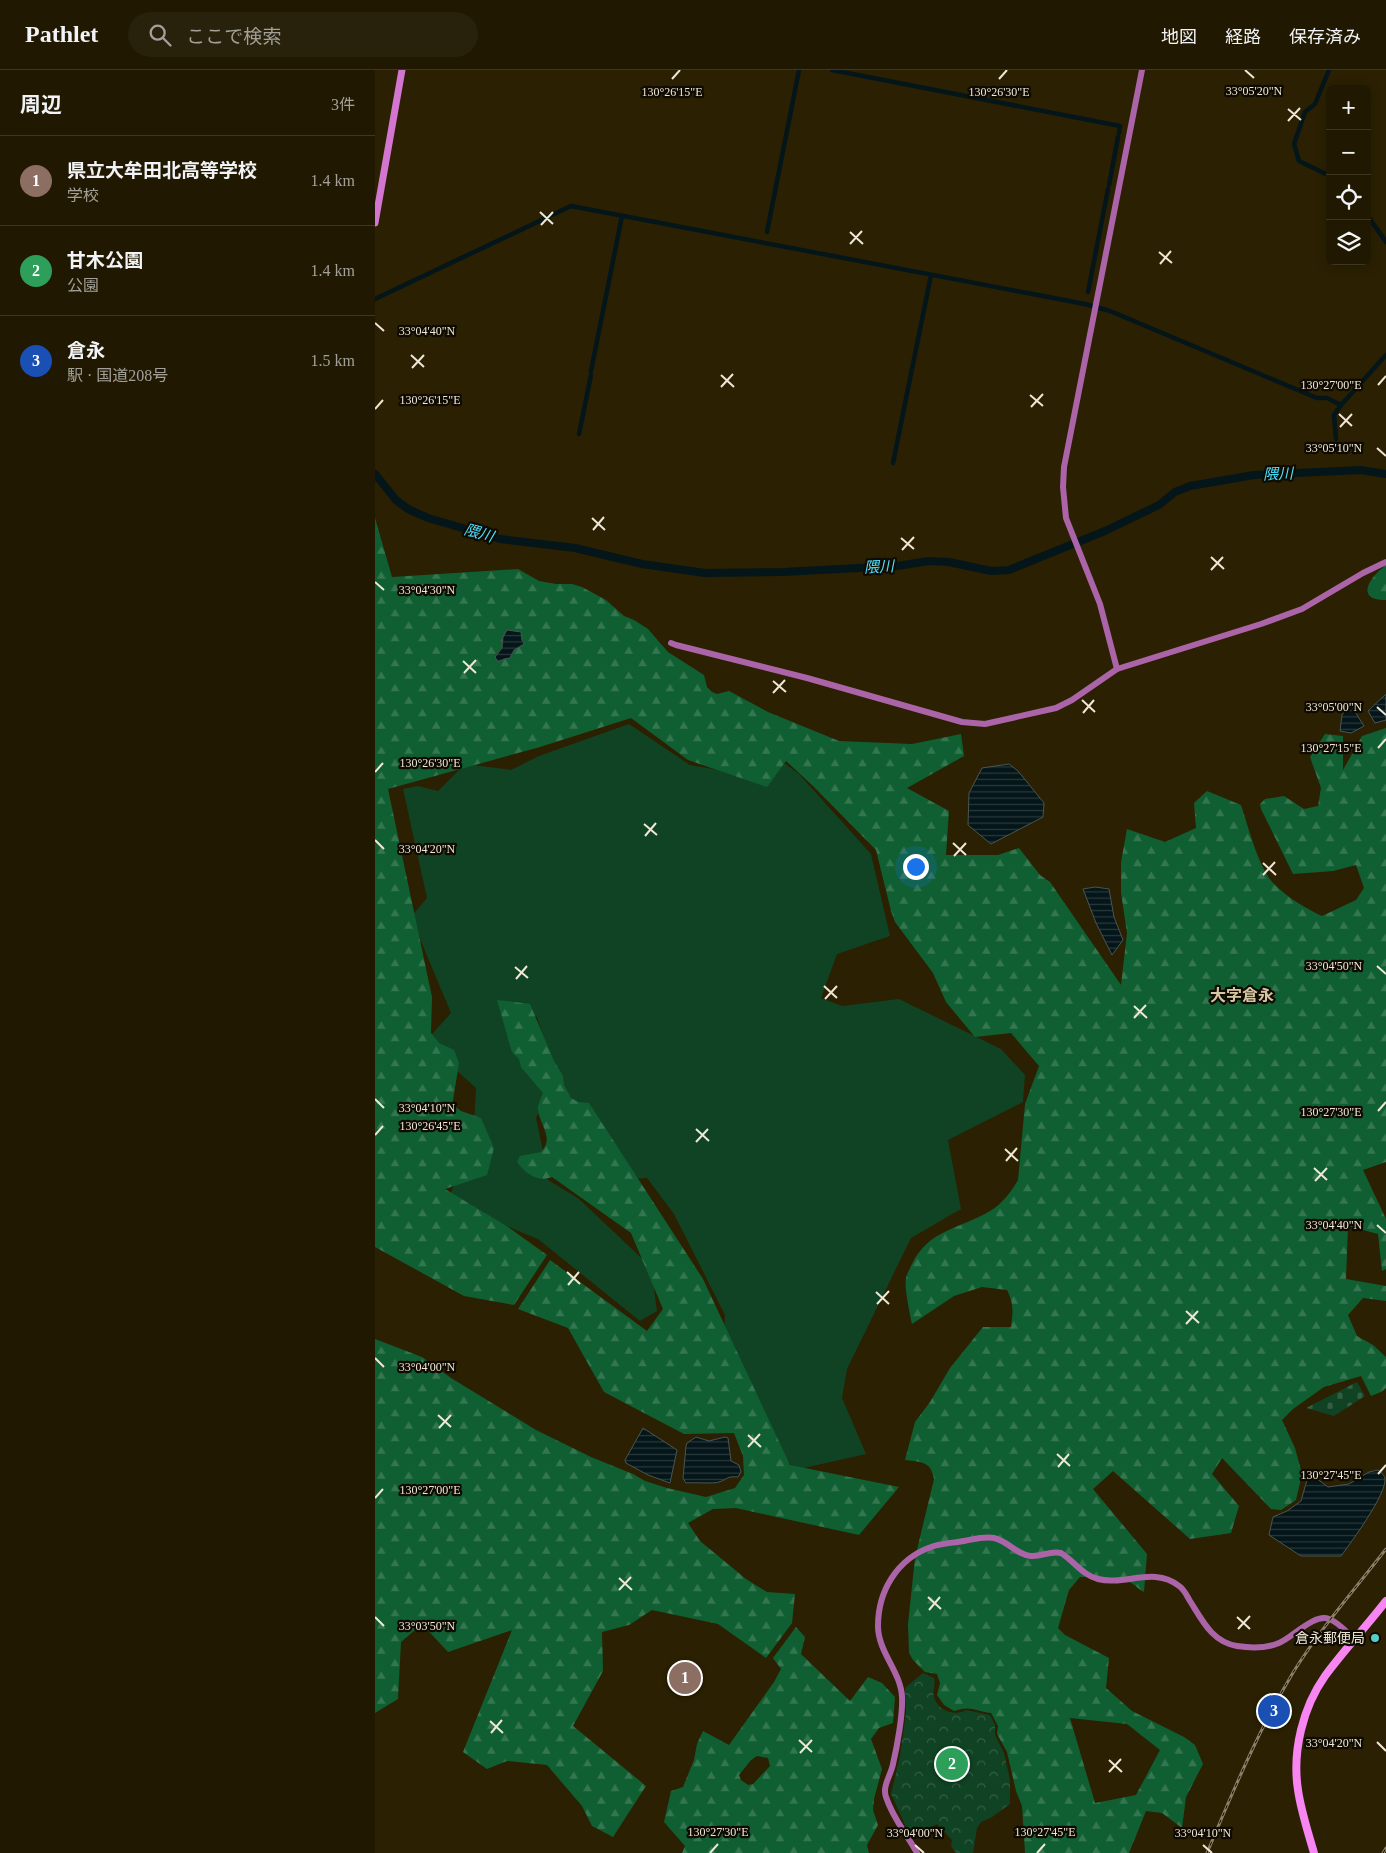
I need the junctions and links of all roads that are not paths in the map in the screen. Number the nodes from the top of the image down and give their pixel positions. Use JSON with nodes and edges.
{"nodes":[{"id":1,"x":402,"y":70,"type":"edge"},
{"id":2,"x":1142,"y":70,"type":"edge"},
{"id":3,"x":375,"y":223,"type":"edge"},
{"id":4,"x":1386,"y":562,"type":"edge"},
{"id":5,"x":671,"y":643,"type":"dead end"},
{"id":6,"x":1117,"y":669,"type":"junction"},
{"id":7,"x":1386,"y":1601,"type":"edge"},
{"id":8,"x":1355,"y":1640,"type":"junction"},
{"id":9,"x":917,"y":1853,"type":"edge"},
{"id":10,"x":1314,"y":1853,"type":"edge"}],
"edges":[{"from":1,"to":3,"type":"main road"},
{"from":2,"to":6,"type":"street"},
{"from":4,"to":6,"type":"street"},
{"from":5,"to":6,"type":"street"},
{"from":7,"to":8,"type":"highway"},
{"from":8,"to":9,"type":"street"},
{"from":8,"to":10,"type":"highway"}]}
